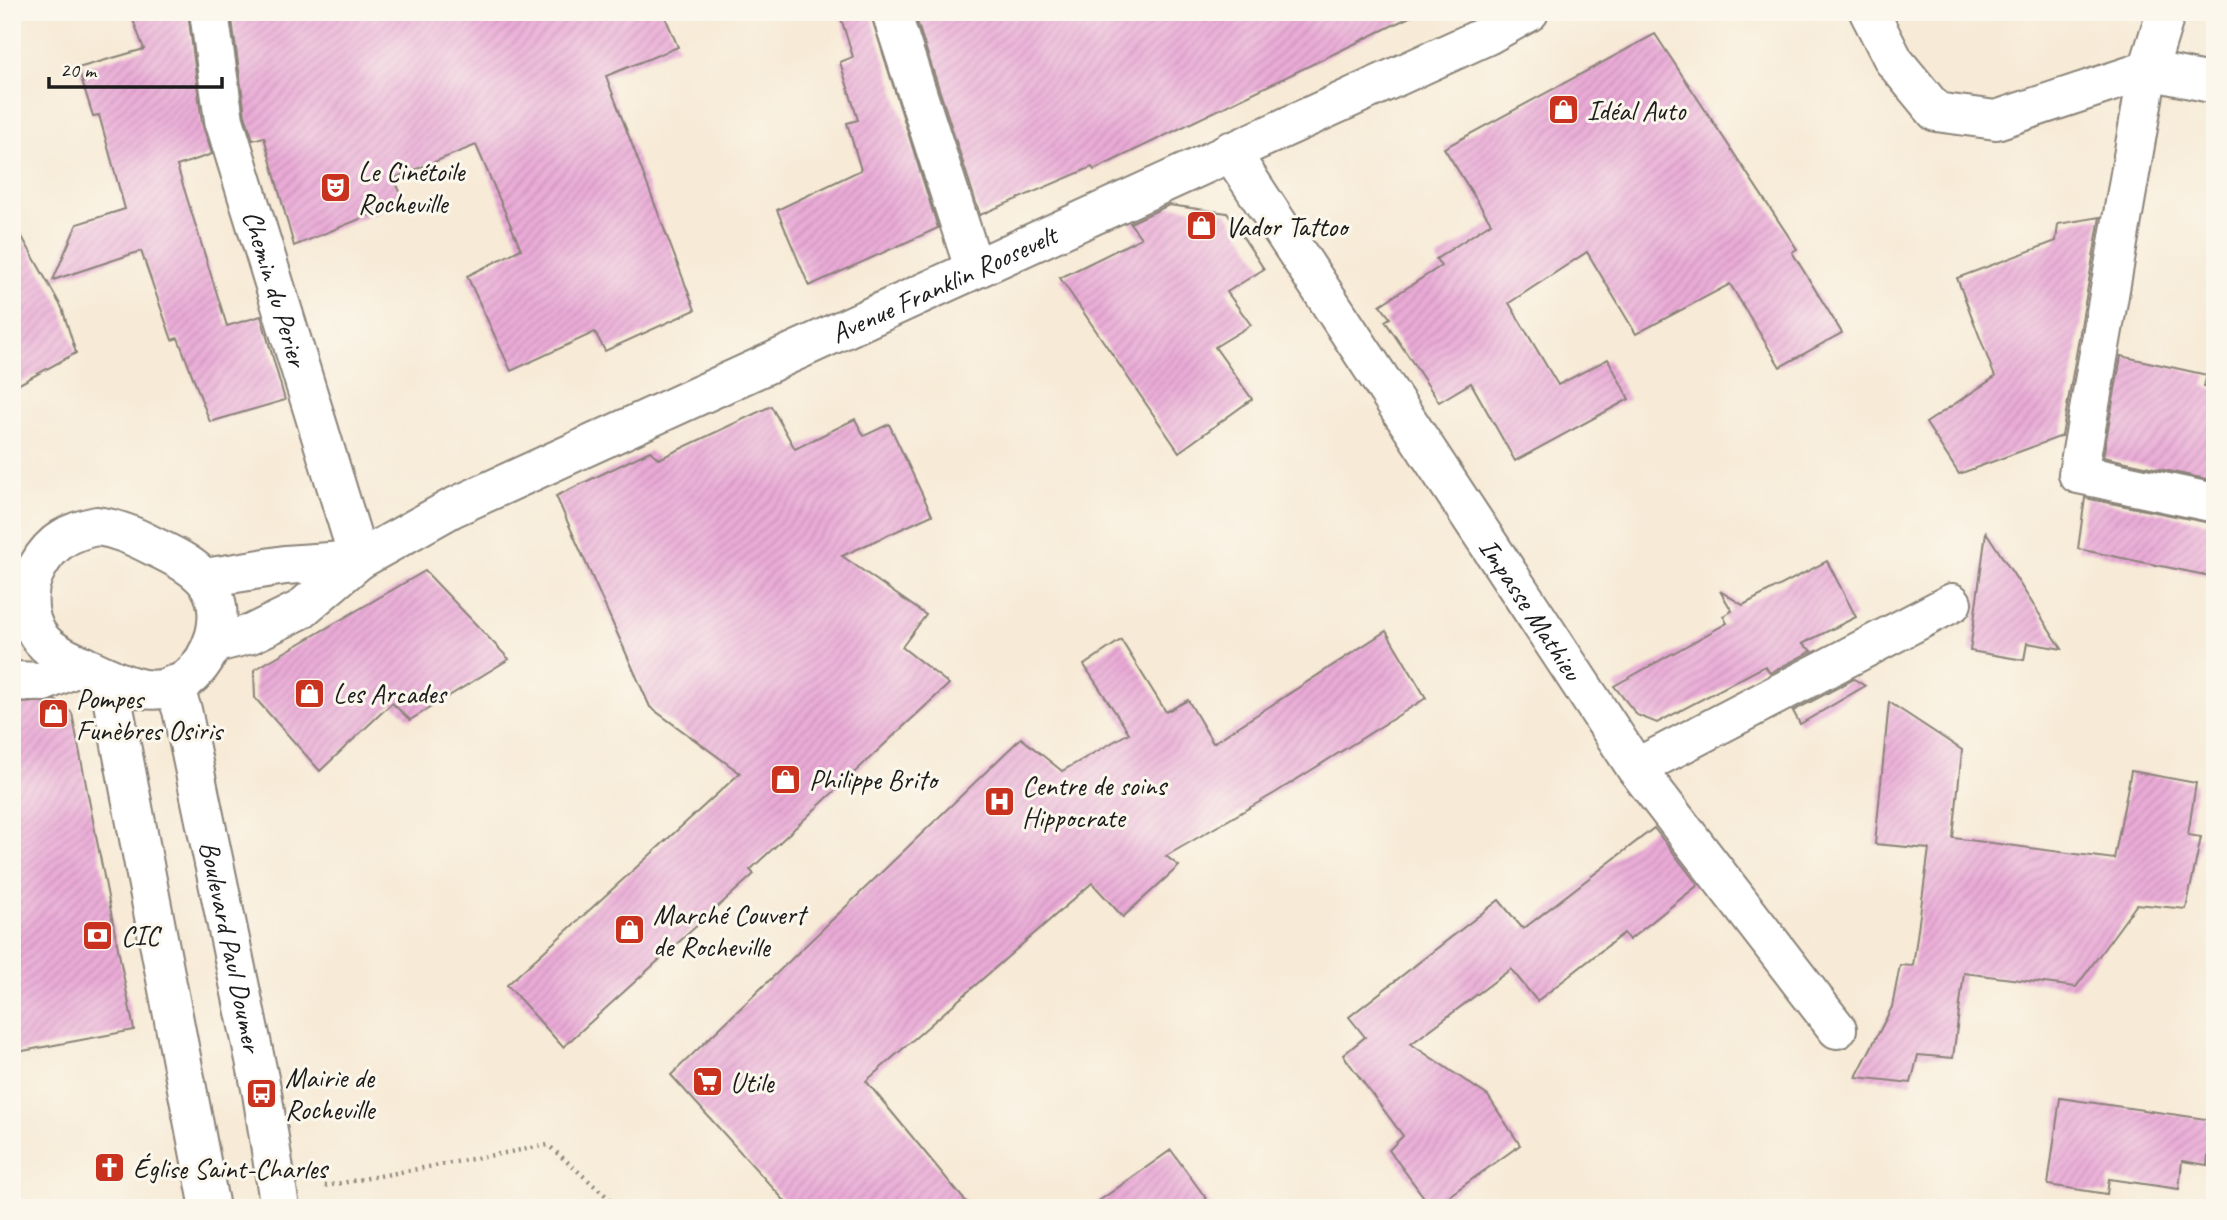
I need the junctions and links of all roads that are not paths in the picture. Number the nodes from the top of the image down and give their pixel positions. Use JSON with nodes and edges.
{"nodes":[{"id":1,"x":209,"y":12,"type":"edge"},
{"id":2,"x":891,"y":12,"type":"edge"},
{"id":3,"x":1529,"y":12,"type":"edge"},
{"id":4,"x":1869,"y":12,"type":"edge"},
{"id":5,"x":2166,"y":12,"type":"edge"},
{"id":6,"x":1483,"y":24,"type":"edge"},
{"id":7,"x":2148,"y":70,"type":"junction"},
{"id":8,"x":2215,"y":84,"type":"edge"},
{"id":9,"x":1230,"y":151,"type":"junction"},
{"id":10,"x":974,"y":268,"type":"junction"},
{"id":11,"x":2215,"y":503,"type":"edge"},
{"id":12,"x":359,"y":560,"type":"junction"},
{"id":13,"x":22,"y":571,"type":"edge"},
{"id":14,"x":205,"y":578,"type":"junction"},
{"id":15,"x":1952,"y":603,"type":"dead end"},
{"id":16,"x":21,"y":627,"type":"edge"},
{"id":17,"x":212,"y":644,"type":"junction"},
{"id":18,"x":95,"y":671,"type":"junction"},
{"id":19,"x":12,"y":681,"type":"edge"},
{"id":20,"x":173,"y":685,"type":"junction"},
{"id":21,"x":1636,"y":768,"type":"junction"},
{"id":22,"x":1837,"y":1029,"type":"dead end"},
{"id":23,"x":279,"y":1200,"type":"edge"},
{"id":24,"x":210,"y":1208,"type":"edge"}],
"edges":[{"from":1,"to":12,"type":"street","name":"Chemin du Perier"},
{"from":2,"to":10,"type":"street"},
{"from":3,"to":6,"type":"street","name":"Avenue Franklin Roosevelt"},
{"from":4,"to":7,"type":"street"},
{"from":5,"to":7,"type":"street"},
{"from":6,"to":9,"type":"street","name":"Avenue Franklin Roosevelt"},
{"from":7,"to":8,"type":"street"},
{"from":7,"to":11,"type":"street"},
{"from":9,"to":10,"type":"street","name":"Avenue Franklin Roosevelt"},
{"from":9,"to":21,"type":"street","name":"Impasse Mathieu"},
{"from":10,"to":12,"type":"street","name":"Avenue Franklin Roosevelt"},
{"from":12,"to":14,"type":"street","name":"Avenue Franklin Roosevelt"},
{"from":12,"to":17,"type":"street","name":"Avenue Franklin Roosevelt"},
{"from":13,"to":14,"type":"street"},
{"from":13,"to":16,"type":"street"},
{"from":14,"to":17,"type":"street"},
{"from":15,"to":21,"type":"street"},
{"from":16,"to":18,"type":"street"},
{"from":17,"to":20,"type":"street"},
{"from":18,"to":19,"type":"street"},
{"from":18,"to":20,"type":"street"},
{"from":18,"to":24,"type":"street"},
{"from":20,"to":23,"type":"street","name":"Boulevard Paul Doumer"},
{"from":21,"to":22,"type":"street","name":"Impasse Mathieu"}]}
